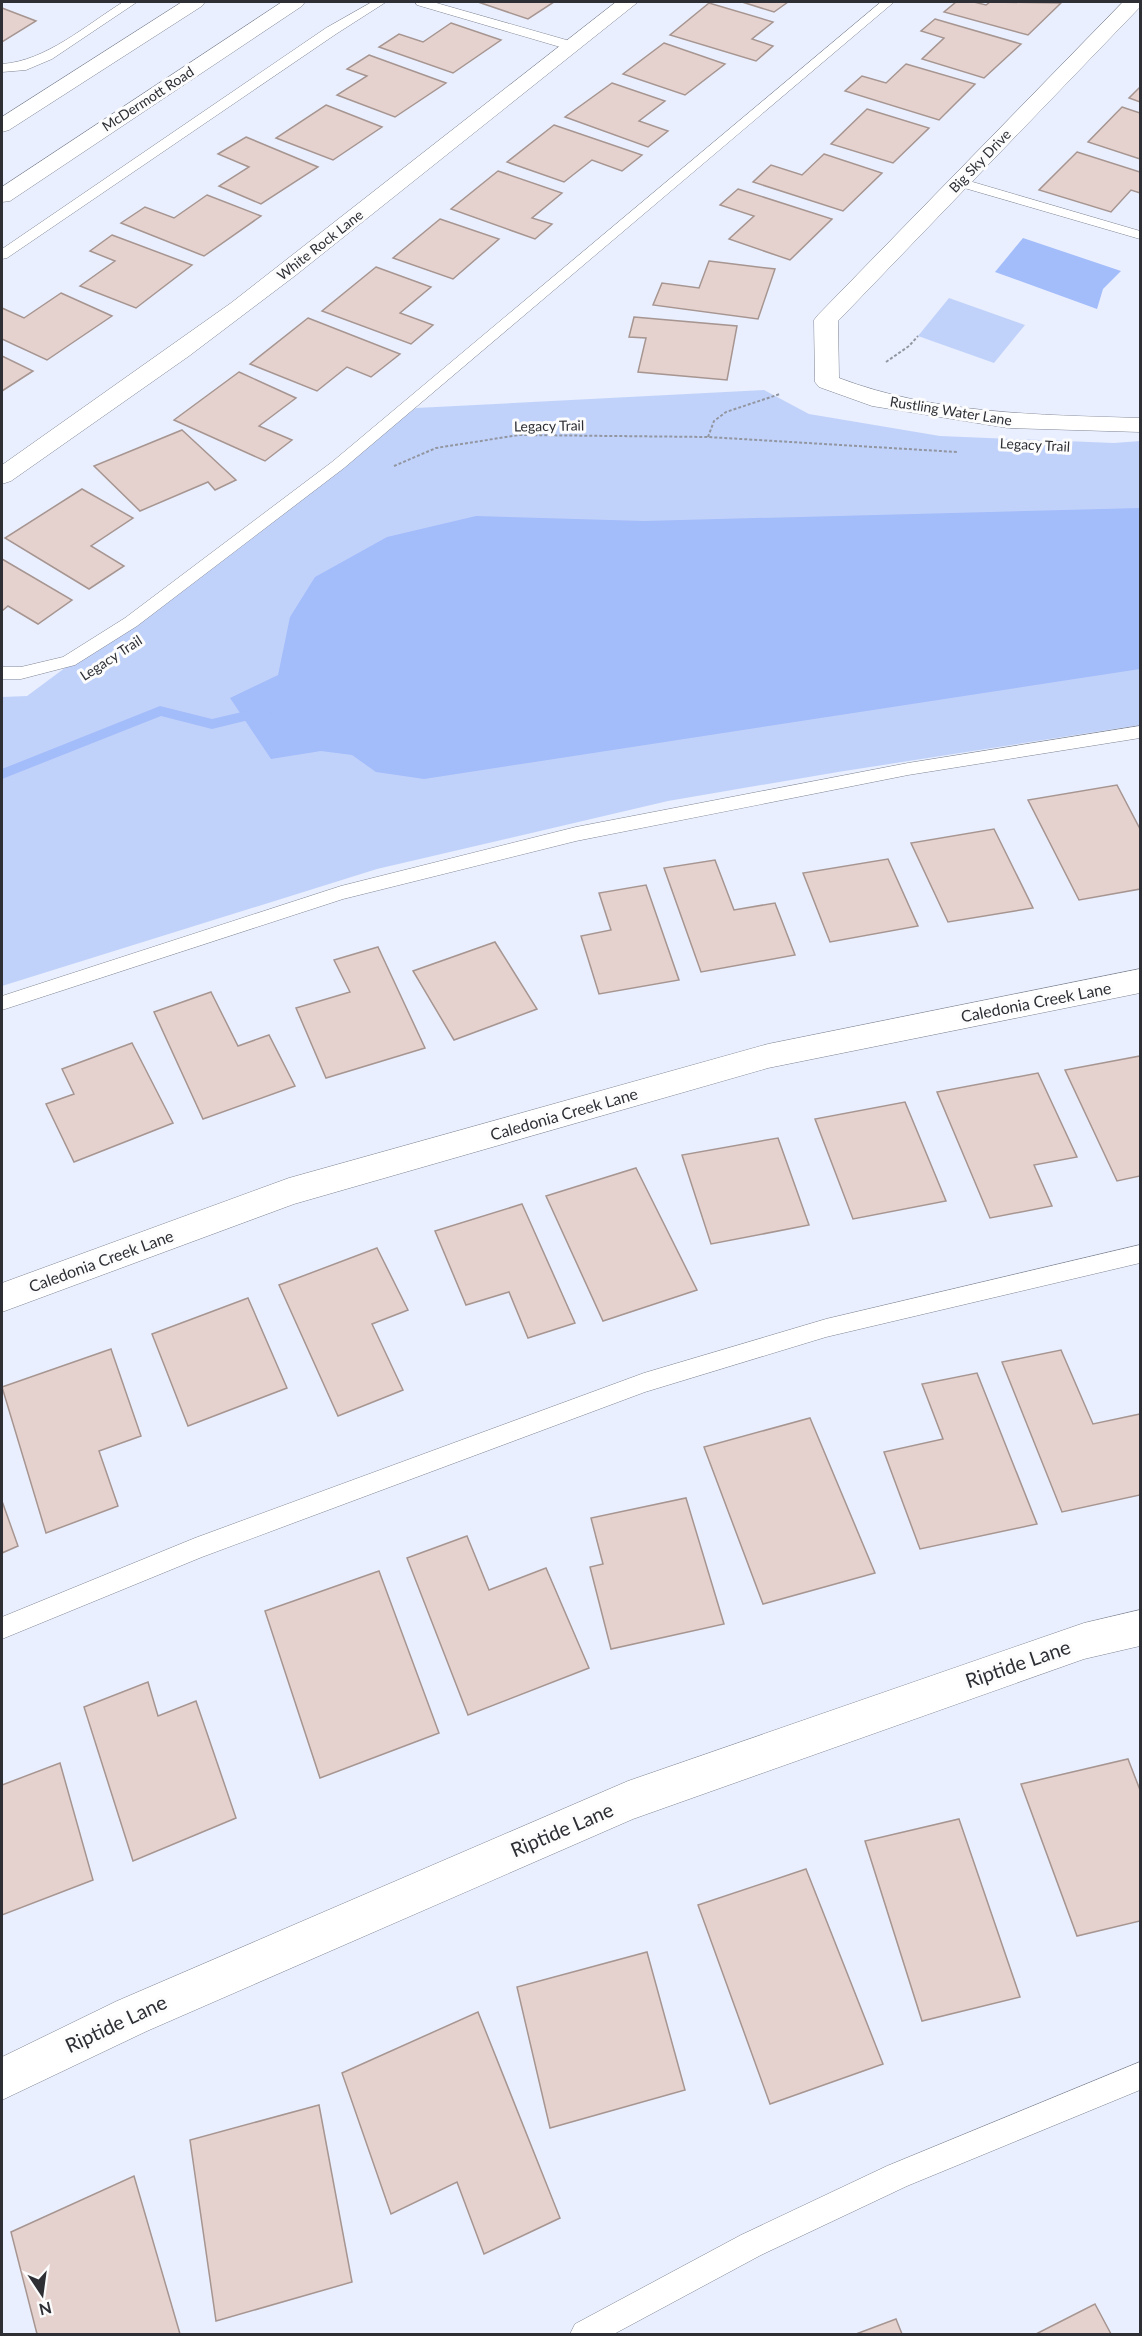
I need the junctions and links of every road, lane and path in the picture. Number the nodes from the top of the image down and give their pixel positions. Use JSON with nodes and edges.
{"nodes":[{"id":1,"x":131,"y":2,"type":"edge"},
{"id":2,"x":195,"y":2,"type":"edge"},
{"id":3,"x":295,"y":2,"type":"edge"},
{"id":4,"x":380,"y":2,"type":"edge"},
{"id":5,"x":421,"y":2,"type":"edge"},
{"id":6,"x":628,"y":2,"type":"edge"},
{"id":7,"x":888,"y":2,"type":"edge"},
{"id":8,"x":1134,"y":2,"type":"edge"},
{"id":9,"x":572,"y":46,"type":"junction"},
{"id":10,"x":2,"y":68,"type":"edge"},
{"id":11,"x":2,"y":126,"type":"edge"},
{"id":12,"x":958,"y":182,"type":"junction"},
{"id":13,"x":2,"y":196,"type":"edge"},
{"id":14,"x":1140,"y":234,"type":"edge"},
{"id":15,"x":2,"y":255,"type":"edge"},
{"id":16,"x":826,"y":320,"type":"joint"},
{"id":17,"x":918,"y":336,"type":"dead end"},
{"id":18,"x":879,"y":364,"type":"dead end"},
{"id":19,"x":780,"y":394,"type":"dead end"},
{"id":20,"x":1140,"y":425,"type":"edge"},
{"id":21,"x":708,"y":437,"type":"junction"},
{"id":22,"x":957,"y":452,"type":"dead end"},
{"id":23,"x":392,"y":467,"type":"dead end"},
{"id":24,"x":2,"y":476,"type":"edge"},
{"id":25,"x":2,"y":673,"type":"edge"},
{"id":26,"x":1140,"y":732,"type":"edge"},
{"id":27,"x":1140,"y":981,"type":"edge"},
{"id":28,"x":2,"y":1003,"type":"edge"},
{"id":29,"x":1140,"y":1254,"type":"edge"},
{"id":30,"x":2,"y":1298,"type":"edge"},
{"id":31,"x":1140,"y":1628,"type":"edge"},
{"id":32,"x":2,"y":1629,"type":"edge"},
{"id":33,"x":1140,"y":2076,"type":"edge"},
{"id":34,"x":2,"y":2079,"type":"edge"},
{"id":35,"x":585,"y":2334,"type":"edge"}],
"edges":[{"from":1,"to":10,"type":"lane"},
{"from":2,"to":11,"type":"street"},
{"from":3,"to":13,"type":"street","name":"McDermott Road"},
{"from":4,"to":15,"type":"lane"},
{"from":5,"to":9,"type":"lane"},
{"from":6,"to":9,"type":"street","name":"White Rock Lane"},
{"from":7,"to":25,"type":"lane"},
{"from":8,"to":12,"type":"street","name":"Big Sky Drive"},
{"from":9,"to":24,"type":"street","name":"White Rock Lane"},
{"from":12,"to":14,"type":"lane"},
{"from":12,"to":16,"type":"street","name":"Big Sky Drive"},
{"from":16,"to":20,"type":"street","name":"Rustling Water Lane"},
{"from":17,"to":18,"type":"path"},
{"from":19,"to":21,"type":"path"},
{"from":21,"to":22,"type":"path","name":"Legacy Trail"},
{"from":21,"to":23,"type":"path","name":"Legacy Trail"},
{"from":26,"to":28,"type":"lane"},
{"from":27,"to":30,"type":"street","name":"Caledonia Creek Lane"},
{"from":29,"to":32,"type":"lane"},
{"from":31,"to":34,"type":"street","name":"Riptide Lane"},
{"from":33,"to":35,"type":"lane"}]}
